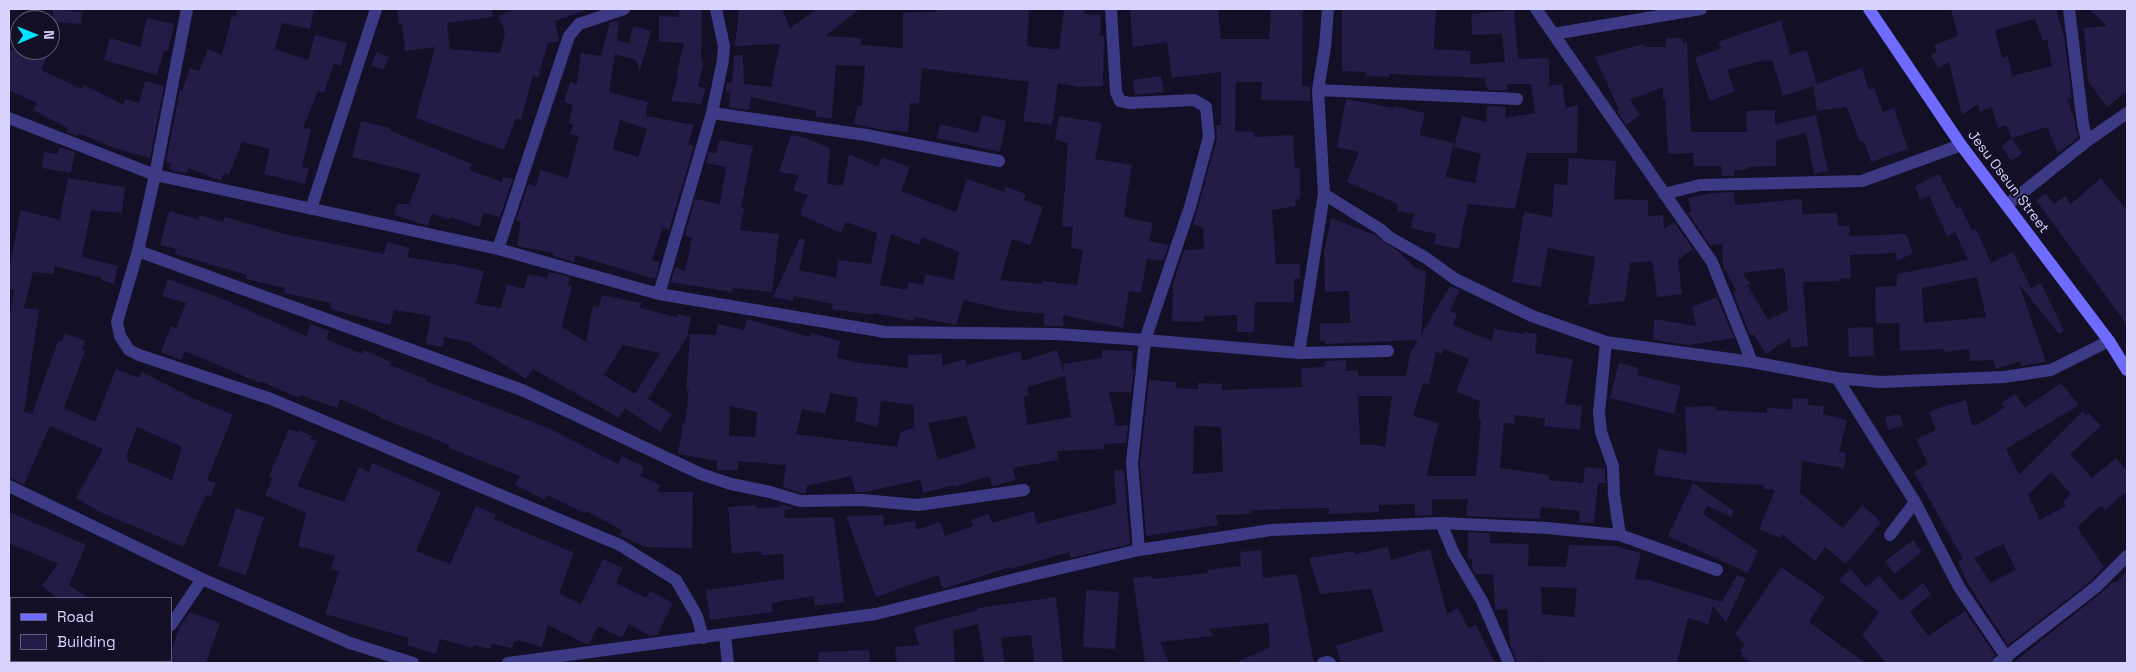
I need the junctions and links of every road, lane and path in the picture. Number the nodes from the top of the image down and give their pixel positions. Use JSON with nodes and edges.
{"nodes":[{"id":1,"x":187,"y":9,"type":"edge"},
{"id":2,"x":376,"y":9,"type":"edge"},
{"id":3,"x":624,"y":9,"type":"edge"},
{"id":4,"x":716,"y":9,"type":"edge"},
{"id":5,"x":1111,"y":9,"type":"edge"},
{"id":6,"x":1328,"y":9,"type":"edge"},
{"id":7,"x":1536,"y":9,"type":"edge"},
{"id":8,"x":1701,"y":9,"type":"edge"},
{"id":9,"x":1869,"y":9,"type":"edge"},
{"id":10,"x":2069,"y":9,"type":"edge"},
{"id":11,"x":1552,"y":34,"type":"junction"},
{"id":12,"x":1318,"y":90,"type":"junction"},
{"id":13,"x":1517,"y":99,"type":"dead end"},
{"id":14,"x":712,"y":113,"type":"junction"},
{"id":15,"x":2127,"y":113,"type":"edge"},
{"id":16,"x":9,"y":118,"type":"edge"},
{"id":17,"x":2087,"y":142,"type":"junction"},
{"id":18,"x":1961,"y":145,"type":"junction"},
{"id":19,"x":999,"y":161,"type":"dead end"},
{"id":20,"x":155,"y":175,"type":"junction"},
{"id":21,"x":1324,"y":194,"type":"junction"},
{"id":22,"x":1664,"y":194,"type":"junction"},
{"id":23,"x":2007,"y":205,"type":"junction"},
{"id":24,"x":311,"y":209,"type":"junction"},
{"id":25,"x":498,"y":249,"type":"junction"},
{"id":26,"x":138,"y":251,"type":"junction"},
{"id":27,"x":659,"y":294,"type":"junction"},
{"id":28,"x":1145,"y":340,"type":"junction"},
{"id":29,"x":2109,"y":341,"type":"junction"},
{"id":30,"x":1606,"y":342,"type":"junction"},
{"id":31,"x":1388,"y":351,"type":"dead end"},
{"id":32,"x":1299,"y":353,"type":"junction"},
{"id":33,"x":1752,"y":362,"type":"junction"},
{"id":34,"x":2126,"y":365,"type":"edge"},
{"id":35,"x":1837,"y":378,"type":"junction"},
{"id":36,"x":9,"y":486,"type":"edge"},
{"id":37,"x":1024,"y":490,"type":"dead end"},
{"id":38,"x":1915,"y":502,"type":"junction"},
{"id":39,"x":1441,"y":524,"type":"junction"},
{"id":40,"x":1620,"y":535,"type":"junction"},
{"id":41,"x":1890,"y":535,"type":"dead end"},
{"id":42,"x":1139,"y":550,"type":"junction"},
{"id":43,"x":2127,"y":556,"type":"edge"},
{"id":44,"x":1717,"y":570,"type":"dead end"},
{"id":45,"x":202,"y":578,"type":"junction"},
{"id":46,"x":172,"y":623,"type":"edge"},
{"id":47,"x":725,"y":635,"type":"junction"},
{"id":48,"x":702,"y":638,"type":"junction"},
{"id":49,"x":2002,"y":661,"type":"edge"},
{"id":50,"x":413,"y":663,"type":"edge"},
{"id":51,"x":508,"y":663,"type":"edge"},
{"id":52,"x":514,"y":663,"type":"edge"},
{"id":53,"x":728,"y":663,"type":"edge"},
{"id":54,"x":1323,"y":663,"type":"edge"},
{"id":55,"x":1330,"y":663,"type":"edge"},
{"id":56,"x":1509,"y":663,"type":"edge"}],
"edges":[{"from":1,"to":20,"type":"street"},
{"from":2,"to":24,"type":"street"},
{"from":3,"to":25,"type":"street"},
{"from":4,"to":14,"type":"street"},
{"from":5,"to":28,"type":"street"},
{"from":6,"to":12,"type":"street"},
{"from":7,"to":11,"type":"street"},
{"from":8,"to":11,"type":"street"},
{"from":9,"to":18,"type":"main road","name":"Jesu Oseun Street"},
{"from":10,"to":17,"type":"street"},
{"from":11,"to":22,"type":"street"},
{"from":12,"to":13,"type":"street"},
{"from":12,"to":21,"type":"street"},
{"from":14,"to":19,"type":"street"},
{"from":14,"to":27,"type":"street"},
{"from":15,"to":17,"type":"street"},
{"from":16,"to":20,"type":"street"},
{"from":17,"to":23,"type":"street"},
{"from":18,"to":22,"type":"street"},
{"from":18,"to":23,"type":"main road","name":"Jesu Oseun Street"},
{"from":20,"to":24,"type":"street"},
{"from":20,"to":26,"type":"street"},
{"from":21,"to":30,"type":"street"},
{"from":21,"to":32,"type":"street"},
{"from":22,"to":33,"type":"street"},
{"from":23,"to":29,"type":"main road","name":"Jesu Oseun Street"},
{"from":24,"to":25,"type":"street"},
{"from":25,"to":27,"type":"street"},
{"from":26,"to":37,"type":"street"},
{"from":26,"to":48,"type":"street"},
{"from":27,"to":28,"type":"street"},
{"from":28,"to":32,"type":"street"},
{"from":28,"to":42,"type":"street"},
{"from":29,"to":34,"type":"main road","name":"Jesu Oseun Street"},
{"from":29,"to":35,"type":"street"},
{"from":30,"to":33,"type":"street"},
{"from":30,"to":40,"type":"street"},
{"from":31,"to":32,"type":"street"},
{"from":33,"to":35,"type":"street"},
{"from":35,"to":38,"type":"street"},
{"from":36,"to":45,"type":"street"},
{"from":38,"to":41,"type":"street"},
{"from":38,"to":49,"type":"street"},
{"from":39,"to":40,"type":"street"},
{"from":39,"to":42,"type":"street"},
{"from":39,"to":56,"type":"street"},
{"from":40,"to":44,"type":"street"},
{"from":42,"to":47,"type":"street"},
{"from":43,"to":49,"type":"street"},
{"from":45,"to":46,"type":"street"},
{"from":45,"to":50,"type":"street"},
{"from":47,"to":48,"type":"street"},
{"from":47,"to":53,"type":"street"},
{"from":48,"to":52,"type":"street"},
{"from":51,"to":52,"type":"street"},
{"from":54,"to":55,"type":"street"}]}
